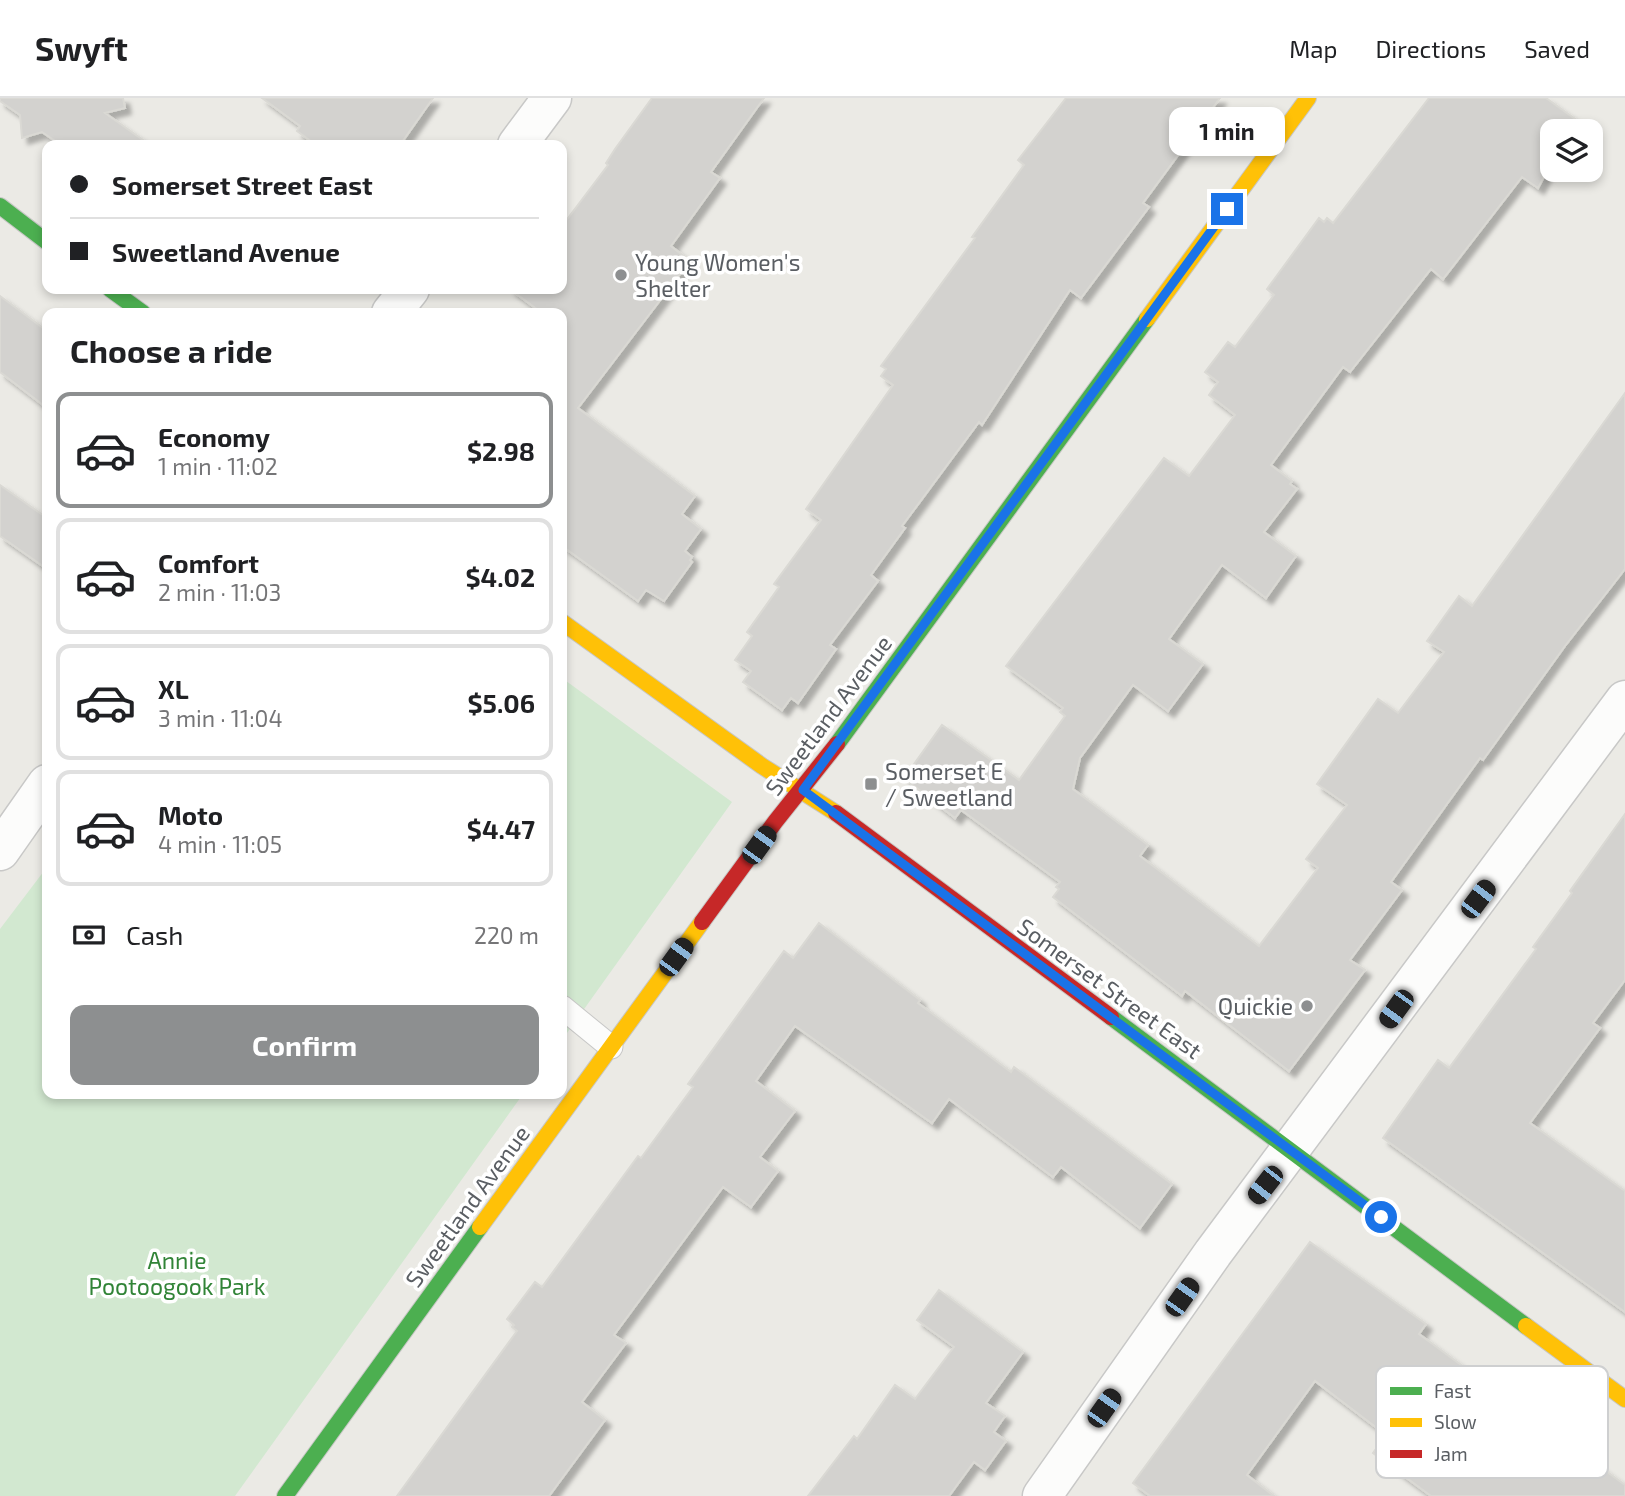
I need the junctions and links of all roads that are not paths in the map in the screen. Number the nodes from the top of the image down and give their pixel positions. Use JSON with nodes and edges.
{"nodes":[{"id":1,"x":552,"y":98,"type":"edge"},
{"id":2,"x":1308,"y":98,"type":"edge"},
{"id":3,"x":521,"y":140,"type":"edge"},
{"id":4,"x":0,"y":206,"type":"edge"},
{"id":5,"x":42,"y":238,"type":"edge"},
{"id":6,"x":117,"y":294,"type":"edge"},
{"id":7,"x":406,"y":294,"type":"edge"},
{"id":8,"x":136,"y":308,"type":"edge"},
{"id":9,"x":395,"y":308,"type":"edge"},
{"id":10,"x":567,"y":626,"type":"edge"},
{"id":11,"x":1625,"y":699,"type":"edge"},
{"id":12,"x":803,"y":790,"type":"junction"},
{"id":13,"x":42,"y":791,"type":"edge"},
{"id":14,"x":0,"y":851,"type":"edge"},
{"id":15,"x":567,"y":1011,"type":"edge"},
{"id":16,"x":611,"y":1047,"type":"junction"},
{"id":17,"x":1292,"y":1151,"type":"junction"},
{"id":18,"x":1581,"y":1366,"type":"edge"},
{"id":19,"x":1608,"y":1386,"type":"edge"},
{"id":20,"x":1625,"y":1399,"type":"edge"},
{"id":21,"x":285,"y":1496,"type":"edge"},
{"id":22,"x":1042,"y":1496,"type":"edge"}],
"edges":[{"from":1,"to":3,"type":"street"},
{"from":2,"to":12,"type":"street","name":"Sweetland Avenue"},
{"from":4,"to":5,"type":"street"},
{"from":6,"to":8,"type":"street"},
{"from":7,"to":9,"type":"street"},
{"from":10,"to":12,"type":"street","name":"Somerset Street East"},
{"from":11,"to":17,"type":"street"},
{"from":12,"to":16,"type":"street","name":"Sweetland Avenue"},
{"from":12,"to":17,"type":"street","name":"Somerset Street East"},
{"from":13,"to":14,"type":"street"},
{"from":15,"to":16,"type":"lane"},
{"from":16,"to":21,"type":"street","name":"Sweetland Avenue"},
{"from":17,"to":18,"type":"street","name":"Somerset Street East"},
{"from":17,"to":22,"type":"street"},
{"from":19,"to":20,"type":"street","name":"Somerset Street East"}]}
